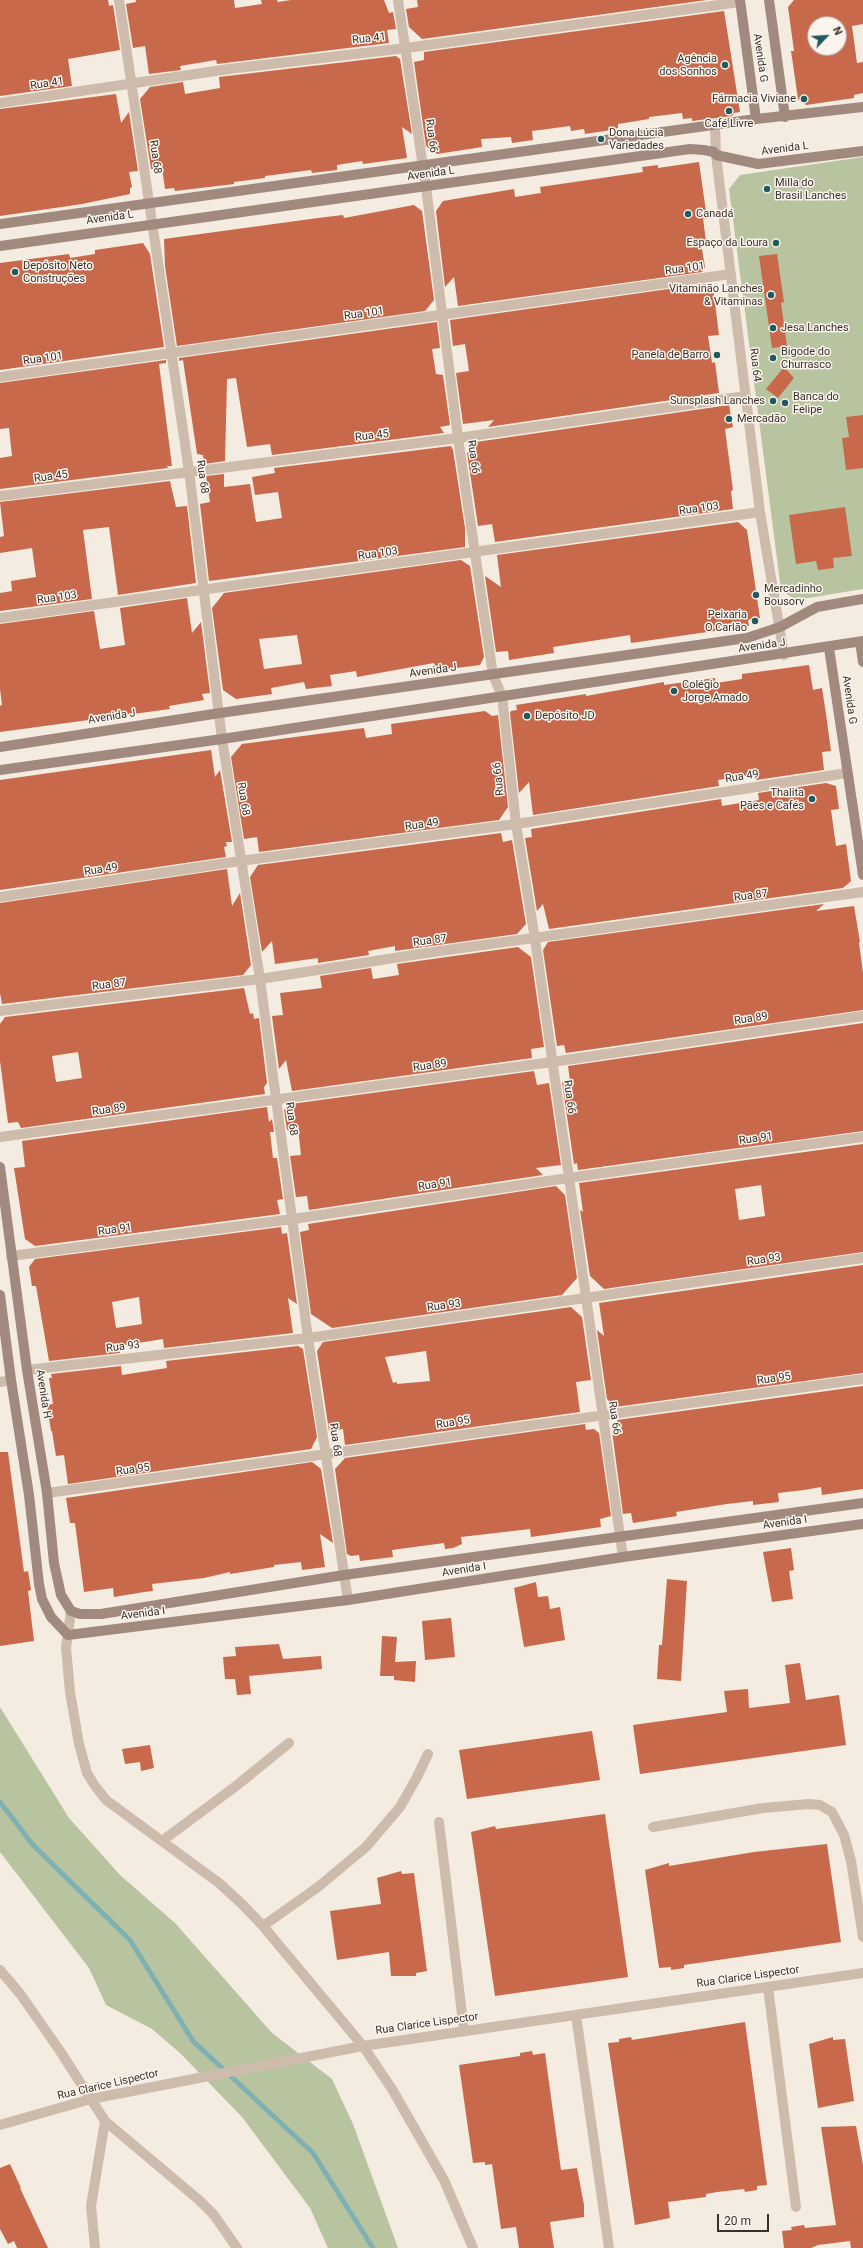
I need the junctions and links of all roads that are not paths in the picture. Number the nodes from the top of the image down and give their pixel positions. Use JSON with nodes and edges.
{"nodes":[{"id":1,"x":119,"y":0,"type":"edge"},
{"id":2,"x":398,"y":0,"type":"edge"},
{"id":3,"x":769,"y":0,"type":"edge"},
{"id":4,"x":740,"y":1,"type":"edge"},
{"id":5,"x":406,"y":48,"type":"junction"},
{"id":6,"x":133,"y":83,"type":"junction"},
{"id":7,"x":0,"y":103,"type":"edge"},
{"id":8,"x":863,"y":107,"type":"edge"},
{"id":9,"x":785,"y":116,"type":"junction"},
{"id":10,"x":756,"y":119,"type":"junction"},
{"id":11,"x":716,"y":126,"type":"junction"},
{"id":12,"x":863,"y":152,"type":"edge"},
{"id":13,"x":716,"y":156,"type":"junction"},
{"id":14,"x":423,"y":167,"type":"junction"},
{"id":15,"x":426,"y":187,"type":"junction"},
{"id":16,"x":149,"y":202,"type":"junction"},
{"id":17,"x":0,"y":224,"type":"edge"},
{"id":18,"x":152,"y":225,"type":"junction"},
{"id":19,"x":0,"y":246,"type":"edge"},
{"id":20,"x":731,"y":274,"type":"junction"},
{"id":21,"x":443,"y":314,"type":"junction"},
{"id":22,"x":171,"y":354,"type":"junction"},
{"id":23,"x":0,"y":376,"type":"edge"},
{"id":24,"x":746,"y":396,"type":"junction"},
{"id":25,"x":458,"y":438,"type":"junction"},
{"id":26,"x":189,"y":471,"type":"junction"},
{"id":27,"x":0,"y":496,"type":"edge"},
{"id":28,"x":760,"y":512,"type":"junction"},
{"id":29,"x":475,"y":553,"type":"junction"},
{"id":30,"x":205,"y":590,"type":"junction"},
{"id":31,"x":863,"y":599,"type":"edge"},
{"id":32,"x":0,"y":618,"type":"edge"},
{"id":33,"x":780,"y":627,"type":"junction"},
{"id":34,"x":862,"y":642,"type":"edge"},
{"id":35,"x":829,"y":648,"type":"junction"},
{"id":36,"x":784,"y":655,"type":"junction"},
{"id":37,"x":863,"y":662,"type":"edge"},
{"id":38,"x":493,"y":675,"type":"junction"},
{"id":39,"x":502,"y":696,"type":"junction"},
{"id":40,"x":220,"y":713,"type":"junction"},
{"id":41,"x":222,"y":739,"type":"junction"},
{"id":42,"x":0,"y":747,"type":"edge"},
{"id":43,"x":0,"y":770,"type":"edge"},
{"id":44,"x":847,"y":773,"type":"junction"},
{"id":45,"x":516,"y":824,"type":"junction"},
{"id":46,"x":240,"y":861,"type":"junction"},
{"id":47,"x":863,"y":875,"type":"edge"},
{"id":48,"x":863,"y":892,"type":"edge"},
{"id":49,"x":0,"y":897,"type":"edge"},
{"id":50,"x":535,"y":939,"type":"junction"},
{"id":51,"x":260,"y":979,"type":"junction"},
{"id":52,"x":0,"y":1011,"type":"edge"},
{"id":53,"x":863,"y":1016,"type":"edge"},
{"id":54,"x":552,"y":1062,"type":"junction"},
{"id":55,"x":276,"y":1099,"type":"junction"},
{"id":56,"x":0,"y":1137,"type":"edge"},
{"id":57,"x":863,"y":1137,"type":"edge"},
{"id":58,"x":0,"y":1167,"type":"edge"},
{"id":59,"x":568,"y":1178,"type":"junction"},
{"id":60,"x":294,"y":1219,"type":"junction"},
{"id":61,"x":11,"y":1256,"type":"junction"},
{"id":62,"x":863,"y":1258,"type":"edge"},
{"id":63,"x":0,"y":1295,"type":"edge"},
{"id":64,"x":584,"y":1298,"type":"junction"},
{"id":65,"x":308,"y":1338,"type":"junction"},
{"id":66,"x":27,"y":1370,"type":"junction"},
{"id":67,"x":863,"y":1379,"type":"edge"},
{"id":68,"x":11,"y":1380,"type":"junction"},
{"id":69,"x":0,"y":1382,"type":"edge"},
{"id":70,"x":601,"y":1416,"type":"junction"},
{"id":71,"x":325,"y":1456,"type":"junction"},
{"id":72,"x":47,"y":1493,"type":"junction"},
{"id":73,"x":863,"y":1503,"type":"edge"},
{"id":74,"x":863,"y":1524,"type":"edge"},
{"id":75,"x":620,"y":1537,"type":"junction"},
{"id":76,"x":623,"y":1557,"type":"junction"},
{"id":77,"x":344,"y":1575,"type":"junction"},
{"id":78,"x":348,"y":1600,"type":"junction"},
{"id":79,"x":75,"y":1613,"type":"junction"},
{"id":80,"x":68,"y":1636,"type":"junction"},
{"id":81,"x":289,"y":1743,"type":"dead end"},
{"id":82,"x":428,"y":1754,"type":"dead end"},
{"id":83,"x":439,"y":1822,"type":"dead end"},
{"id":84,"x":653,"y":1827,"type":"dead end"},
{"id":85,"x":162,"y":1841,"type":"junction"},
{"id":86,"x":263,"y":1926,"type":"junction"},
{"id":87,"x":863,"y":1937,"type":"edge"},
{"id":88,"x":0,"y":1970,"type":"edge"},
{"id":89,"x":863,"y":1973,"type":"edge"},
{"id":90,"x":768,"y":1987,"type":"junction"},
{"id":91,"x":576,"y":2015,"type":"junction"},
{"id":92,"x":464,"y":2031,"type":"junction"},
{"id":93,"x":363,"y":2046,"type":"junction"},
{"id":94,"x":91,"y":2099,"type":"junction"},
{"id":95,"x":105,"y":2121,"type":"junction"},
{"id":96,"x":0,"y":2125,"type":"edge"},
{"id":97,"x":796,"y":2207,"type":"dead end"},
{"id":98,"x":95,"y":2248,"type":"edge"},
{"id":99,"x":237,"y":2248,"type":"edge"},
{"id":100,"x":473,"y":2248,"type":"edge"},
{"id":101,"x":609,"y":2248,"type":"edge"}],
"edges":[{"from":1,"to":6,"type":"street","name":"Rua 68"},
{"from":2,"to":5,"type":"street","name":"Rua 66"},
{"from":3,"to":9,"type":"street","name":"Avenida G"},
{"from":4,"to":5,"type":"street","name":"Rua 41"},
{"from":4,"to":10,"type":"street","name":"Avenida G"},
{"from":5,"to":6,"type":"street","name":"Rua 41"},
{"from":5,"to":14,"type":"street","name":"Rua 66"},
{"from":6,"to":7,"type":"street","name":"Rua 41"},
{"from":6,"to":16,"type":"street","name":"Rua 68"},
{"from":8,"to":9,"type":"street","name":"Avenida L"},
{"from":9,"to":10,"type":"street","name":"Avenida L"},
{"from":10,"to":11,"type":"street","name":"Avenida L"},
{"from":11,"to":13,"type":"street","name":"Rua 64"},
{"from":11,"to":14,"type":"street","name":"Avenida L"},
{"from":12,"to":13,"type":"street","name":"Avenida L"},
{"from":13,"to":15,"type":"street","name":"Avenida L"},
{"from":13,"to":20,"type":"street","name":"Rua 64"},
{"from":14,"to":15,"type":"street","name":"Rua 66"},
{"from":14,"to":16,"type":"street","name":"Avenida L"},
{"from":15,"to":18,"type":"street","name":"Avenida L"},
{"from":15,"to":21,"type":"street","name":"Rua 66"},
{"from":16,"to":17,"type":"street","name":"Avenida L"},
{"from":16,"to":18,"type":"street","name":"Rua 68"},
{"from":18,"to":19,"type":"street","name":"Avenida L"},
{"from":18,"to":22,"type":"street","name":"Rua 68"},
{"from":20,"to":21,"type":"street","name":"Rua 101"},
{"from":20,"to":24,"type":"street","name":"Rua 64"},
{"from":21,"to":22,"type":"street","name":"Rua 101"},
{"from":21,"to":25,"type":"street","name":"Rua 66"},
{"from":22,"to":23,"type":"street","name":"Rua 101"},
{"from":22,"to":26,"type":"street","name":"Rua 68"},
{"from":24,"to":25,"type":"street","name":"Rua 45"},
{"from":24,"to":28,"type":"street","name":"Rua 64"},
{"from":25,"to":26,"type":"street","name":"Rua 45"},
{"from":25,"to":29,"type":"street","name":"Rua 66"},
{"from":26,"to":27,"type":"street","name":"Rua 45"},
{"from":26,"to":30,"type":"street","name":"Rua 68"},
{"from":28,"to":29,"type":"street","name":"Rua 103"},
{"from":28,"to":33,"type":"street","name":"Rua 64"},
{"from":29,"to":30,"type":"street","name":"Rua 103"},
{"from":29,"to":38,"type":"street","name":"Rua 66"},
{"from":30,"to":32,"type":"street","name":"Rua 103"},
{"from":30,"to":40,"type":"street","name":"Rua 68"},
{"from":31,"to":33,"type":"street","name":"Avenida J"},
{"from":33,"to":36,"type":"street","name":"Rua 64"},
{"from":33,"to":38,"type":"street","name":"Avenida J"},
{"from":34,"to":35,"type":"street","name":"Avenida J"},
{"from":34,"to":37,"type":"street"},
{"from":35,"to":36,"type":"street","name":"Avenida J"},
{"from":35,"to":44,"type":"street","name":"Avenida G"},
{"from":36,"to":39,"type":"street","name":"Avenida J"},
{"from":38,"to":39,"type":"street","name":"Rua 66"},
{"from":38,"to":40,"type":"street","name":"Avenida J"},
{"from":39,"to":41,"type":"street","name":"Avenida J"},
{"from":39,"to":45,"type":"street","name":"Rua 66"},
{"from":40,"to":41,"type":"street","name":"Rua 68"},
{"from":40,"to":42,"type":"street","name":"Avenida J"},
{"from":41,"to":43,"type":"street","name":"Avenida J"},
{"from":41,"to":46,"type":"street","name":"Rua 68"},
{"from":44,"to":45,"type":"street","name":"Rua 49"},
{"from":44,"to":47,"type":"street","name":"Avenida G"},
{"from":45,"to":46,"type":"street","name":"Rua 49"},
{"from":45,"to":50,"type":"street","name":"Rua 66"},
{"from":46,"to":49,"type":"street","name":"Rua 49"},
{"from":46,"to":51,"type":"street","name":"Rua 68"},
{"from":48,"to":50,"type":"street","name":"Rua 87"},
{"from":50,"to":51,"type":"street","name":"Rua 87"},
{"from":50,"to":54,"type":"street","name":"Rua 66"},
{"from":51,"to":52,"type":"street","name":"Rua 87"},
{"from":51,"to":55,"type":"street","name":"Rua 68"},
{"from":53,"to":54,"type":"street","name":"Rua 89"},
{"from":54,"to":55,"type":"street","name":"Rua 89"},
{"from":54,"to":59,"type":"street","name":"Rua 66"},
{"from":55,"to":56,"type":"street","name":"Rua 89"},
{"from":55,"to":60,"type":"street","name":"Rua 68"},
{"from":57,"to":59,"type":"street","name":"Rua 91"},
{"from":58,"to":61,"type":"street","name":"Avenida H"},
{"from":59,"to":60,"type":"street","name":"Rua 91"},
{"from":59,"to":64,"type":"street","name":"Rua 66"},
{"from":60,"to":61,"type":"street","name":"Rua 91"},
{"from":60,"to":65,"type":"street","name":"Rua 68"},
{"from":61,"to":66,"type":"street","name":"Avenida H"},
{"from":62,"to":64,"type":"street","name":"Rua 93"},
{"from":63,"to":68,"type":"street"},
{"from":64,"to":65,"type":"street","name":"Rua 93"},
{"from":64,"to":70,"type":"street","name":"Rua 66"},
{"from":65,"to":66,"type":"street","name":"Rua 93"},
{"from":65,"to":71,"type":"street","name":"Rua 68"},
{"from":66,"to":72,"type":"street","name":"Avenida H"},
{"from":67,"to":70,"type":"street","name":"Rua 95"},
{"from":68,"to":69,"type":"street"},
{"from":68,"to":80,"type":"street"},
{"from":70,"to":71,"type":"street","name":"Rua 95"},
{"from":70,"to":75,"type":"street","name":"Rua 66"},
{"from":71,"to":72,"type":"street","name":"Rua 95"},
{"from":71,"to":77,"type":"street","name":"Rua 68"},
{"from":72,"to":79,"type":"street","name":"Avenida H"},
{"from":73,"to":75,"type":"street","name":"Avenida I"},
{"from":74,"to":76,"type":"street","name":"Avenida I"},
{"from":75,"to":76,"type":"street","name":"Rua 66"},
{"from":75,"to":77,"type":"street","name":"Avenida I"},
{"from":76,"to":78,"type":"street","name":"Avenida I"},
{"from":77,"to":78,"type":"street","name":"Rua 68"},
{"from":77,"to":79,"type":"street","name":"Avenida I"},
{"from":78,"to":80,"type":"street","name":"Avenida I"},
{"from":79,"to":80,"type":"street"},
{"from":80,"to":85,"type":"street"},
{"from":81,"to":85,"type":"street"},
{"from":82,"to":86,"type":"street"},
{"from":83,"to":92,"type":"street"},
{"from":84,"to":87,"type":"street"},
{"from":85,"to":86,"type":"street"},
{"from":86,"to":93,"type":"street"},
{"from":88,"to":94,"type":"street"},
{"from":89,"to":90,"type":"street","name":"Rua Clarice Lispector"},
{"from":90,"to":91,"type":"street","name":"Rua Clarice Lispector"},
{"from":90,"to":97,"type":"street"},
{"from":91,"to":92,"type":"street","name":"Rua Clarice Lispector"},
{"from":91,"to":101,"type":"street"},
{"from":92,"to":93,"type":"street","name":"Rua Clarice Lispector"},
{"from":93,"to":94,"type":"street","name":"Rua Clarice Lispector"},
{"from":93,"to":100,"type":"street"},
{"from":94,"to":95,"type":"street"},
{"from":94,"to":96,"type":"street","name":"Rua Clarice Lispector"},
{"from":95,"to":98,"type":"street"},
{"from":95,"to":99,"type":"street"}]}
